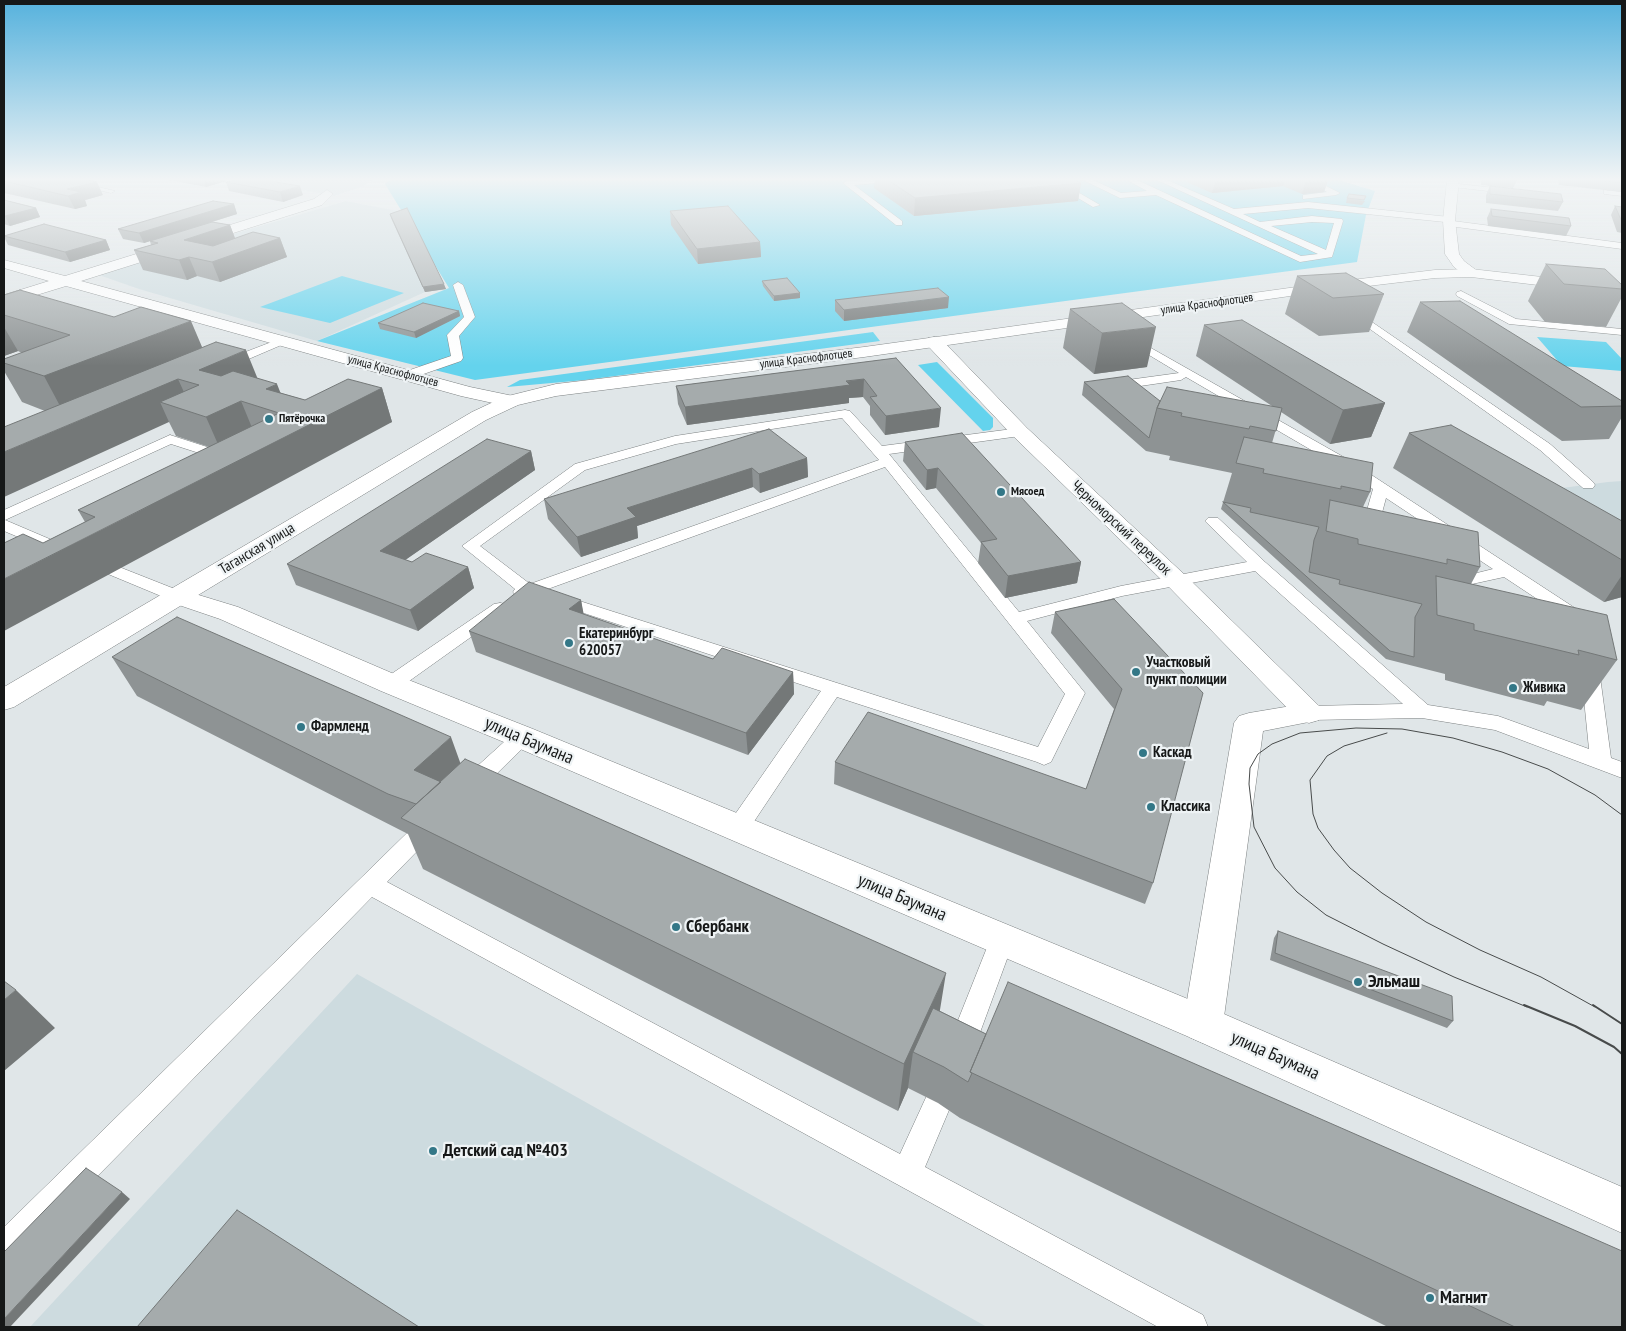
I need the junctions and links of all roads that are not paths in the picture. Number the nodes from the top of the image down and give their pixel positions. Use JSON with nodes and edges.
{"nodes":[{"id":1,"x":185,"y":242,"type":"edge"},
{"id":2,"x":1264,"y":242,"type":"edge"},
{"id":3,"x":1299,"y":242,"type":"edge"},
{"id":4,"x":1333,"y":242,"type":"edge"},
{"id":5,"x":1451,"y":242,"type":"edge"},
{"id":6,"x":1593,"y":242,"type":"edge"},
{"id":7,"x":1622,"y":246,"type":"edge"},
{"id":8,"x":1329,"y":255,"type":"junction"},
{"id":9,"x":4,"y":264,"type":"edge"},
{"id":10,"x":1471,"y":273,"type":"junction"},
{"id":11,"x":65,"y":281,"type":"junction"},
{"id":12,"x":458,"y":284,"type":"dead end"},
{"id":13,"x":1318,"y":288,"type":"junction"},
{"id":14,"x":1622,"y":291,"type":"edge"},
{"id":15,"x":1461,"y":294,"type":"dead end"},
{"id":16,"x":4,"y":300,"type":"edge"},
{"id":17,"x":1098,"y":318,"type":"junction"},
{"id":18,"x":1620,"y":327,"type":"edge"},
{"id":19,"x":282,"y":340,"type":"junction"},
{"id":20,"x":934,"y":342,"type":"junction"},
{"id":21,"x":1178,"y":370,"type":"junction"},
{"id":22,"x":210,"y":371,"type":"edge"},
{"id":23,"x":408,"y":375,"type":"junction"},
{"id":24,"x":1103,"y":388,"type":"edge"},
{"id":25,"x":1174,"y":392,"type":"edge"},
{"id":26,"x":511,"y":401,"type":"junction"},
{"id":27,"x":1020,"y":432,"type":"junction"},
{"id":28,"x":1300,"y":454,"type":"edge"},
{"id":29,"x":882,"y":457,"type":"junction"},
{"id":30,"x":1342,"y":462,"type":"junction"},
{"id":31,"x":217,"y":470,"type":"edge"},
{"id":32,"x":1588,"y":485,"type":"dead end"},
{"id":33,"x":1381,"y":488,"type":"junction"},
{"id":34,"x":4,"y":516,"type":"edge"},
{"id":35,"x":1213,"y":521,"type":"dead end"},
{"id":36,"x":4,"y":526,"type":"edge"},
{"id":37,"x":1376,"y":548,"type":"edge"},
{"id":38,"x":78,"y":549,"type":"edge"},
{"id":39,"x":60,"y":550,"type":"junction"},
{"id":40,"x":44,"y":558,"type":"edge"},
{"id":41,"x":1260,"y":565,"type":"junction"},
{"id":42,"x":1438,"y":567,"type":"edge"},
{"id":43,"x":114,"y":570,"type":"dead end"},
{"id":44,"x":1507,"y":571,"type":"junction"},
{"id":45,"x":1177,"y":581,"type":"junction"},
{"id":46,"x":526,"y":589,"type":"junction"},
{"id":47,"x":179,"y":597,"type":"junction"},
{"id":48,"x":1015,"y":619,"type":"junction"},
{"id":49,"x":391,"y":684,"type":"junction"},
{"id":50,"x":832,"y":690,"type":"junction"},
{"id":51,"x":4,"y":700,"type":"edge"},
{"id":52,"x":1422,"y":711,"type":"junction"},
{"id":53,"x":1309,"y":713,"type":"junction"},
{"id":54,"x":522,"y":737,"type":"junction"},
{"id":55,"x":1601,"y":762,"type":"junction"},
{"id":56,"x":1622,"y":770,"type":"edge"},
{"id":57,"x":454,"y":802,"type":"edge"},
{"id":58,"x":736,"y":829,"type":"junction"},
{"id":59,"x":417,"y":837,"type":"edge"},
{"id":60,"x":370,"y":884,"type":"junction"},
{"id":61,"x":1002,"y":940,"type":"junction"},
{"id":62,"x":1203,"y":1024,"type":"junction"},
{"id":63,"x":957,"y":1059,"type":"edge"},
{"id":64,"x":938,"y":1103,"type":"edge"},
{"id":65,"x":907,"y":1174,"type":"junction"},
{"id":66,"x":1622,"y":1210,"type":"edge"},
{"id":67,"x":4,"y":1248,"type":"edge"},
{"id":68,"x":1191,"y":1327,"type":"edge"}],
"edges":[{"from":1,"to":11,"type":"street"},
{"from":2,"to":8,"type":"lane"},
{"from":3,"to":8,"type":"lane"},
{"from":4,"to":8,"type":"lane"},
{"from":5,"to":10,"type":"street"},
{"from":6,"to":7,"type":"lane"},
{"from":9,"to":11,"type":"street","name":"улица Краснофлотцев"},
{"from":10,"to":13,"type":"street","name":"улица Краснофлотцев"},
{"from":10,"to":14,"type":"street","name":"улица Краснофлотцев"},
{"from":11,"to":16,"type":"street"},
{"from":11,"to":19,"type":"street","name":"улица Краснофлотцев"},
{"from":12,"to":23,"type":"lane"},
{"from":13,"to":17,"type":"street","name":"улица Краснофлотцев"},
{"from":13,"to":32,"type":"lane"},
{"from":15,"to":18,"type":"lane"},
{"from":17,"to":20,"type":"street","name":"улица Краснофлотцев"},
{"from":17,"to":21,"type":"lane"},
{"from":19,"to":22,"type":"lane"},
{"from":19,"to":23,"type":"street","name":"улица Краснофлотцев"},
{"from":20,"to":26,"type":"street","name":"улица Краснофлотцев"},
{"from":20,"to":27,"type":"street","name":"Черноморский переулок"},
{"from":21,"to":24,"type":"lane"},
{"from":21,"to":25,"type":"lane"},
{"from":21,"to":30,"type":"lane"},
{"from":23,"to":26,"type":"street","name":"улица Краснофлотцев"},
{"from":26,"to":47,"type":"street","name":"Таганская улица"},
{"from":27,"to":29,"type":"lane"},
{"from":27,"to":45,"type":"street","name":"Черноморский переулок"},
{"from":28,"to":30,"type":"lane"},
{"from":29,"to":46,"type":"lane"},
{"from":29,"to":46,"type":"lane"},
{"from":29,"to":48,"type":"lane"},
{"from":30,"to":33,"type":"lane"},
{"from":31,"to":34,"type":"lane"},
{"from":33,"to":37,"type":"lane"},
{"from":33,"to":44,"type":"lane"},
{"from":35,"to":41,"type":"lane"},
{"from":36,"to":39,"type":"lane"},
{"from":38,"to":39,"type":"lane"},
{"from":39,"to":40,"type":"lane"},
{"from":41,"to":45,"type":"lane"},
{"from":41,"to":52,"type":"lane"},
{"from":42,"to":44,"type":"lane"},
{"from":43,"to":47,"type":"lane"},
{"from":44,"to":55,"type":"lane"},
{"from":45,"to":48,"type":"lane"},
{"from":45,"to":53,"type":"street","name":"Черноморский переулок"},
{"from":46,"to":49,"type":"lane"},
{"from":46,"to":50,"type":"lane"},
{"from":47,"to":49,"type":"street","name":"улица Баумана"},
{"from":47,"to":51,"type":"street","name":"Таганская улица"},
{"from":48,"to":50,"type":"lane"},
{"from":49,"to":54,"type":"street","name":"улица Баумана"},
{"from":50,"to":58,"type":"lane"},
{"from":52,"to":53,"type":"lane"},
{"from":52,"to":55,"type":"lane"},
{"from":53,"to":62,"type":"street"},
{"from":54,"to":57,"type":"lane"},
{"from":54,"to":58,"type":"street","name":"улица Баумана"},
{"from":55,"to":56,"type":"lane"},
{"from":58,"to":61,"type":"street","name":"улица Баумана"},
{"from":59,"to":60,"type":"lane"},
{"from":60,"to":65,"type":"lane"},
{"from":60,"to":67,"type":"lane"},
{"from":61,"to":62,"type":"street","name":"улица Баумана"},
{"from":61,"to":63,"type":"lane"},
{"from":62,"to":66,"type":"street","name":"улица Баумана"},
{"from":64,"to":65,"type":"lane"},
{"from":65,"to":68,"type":"lane"}]}
